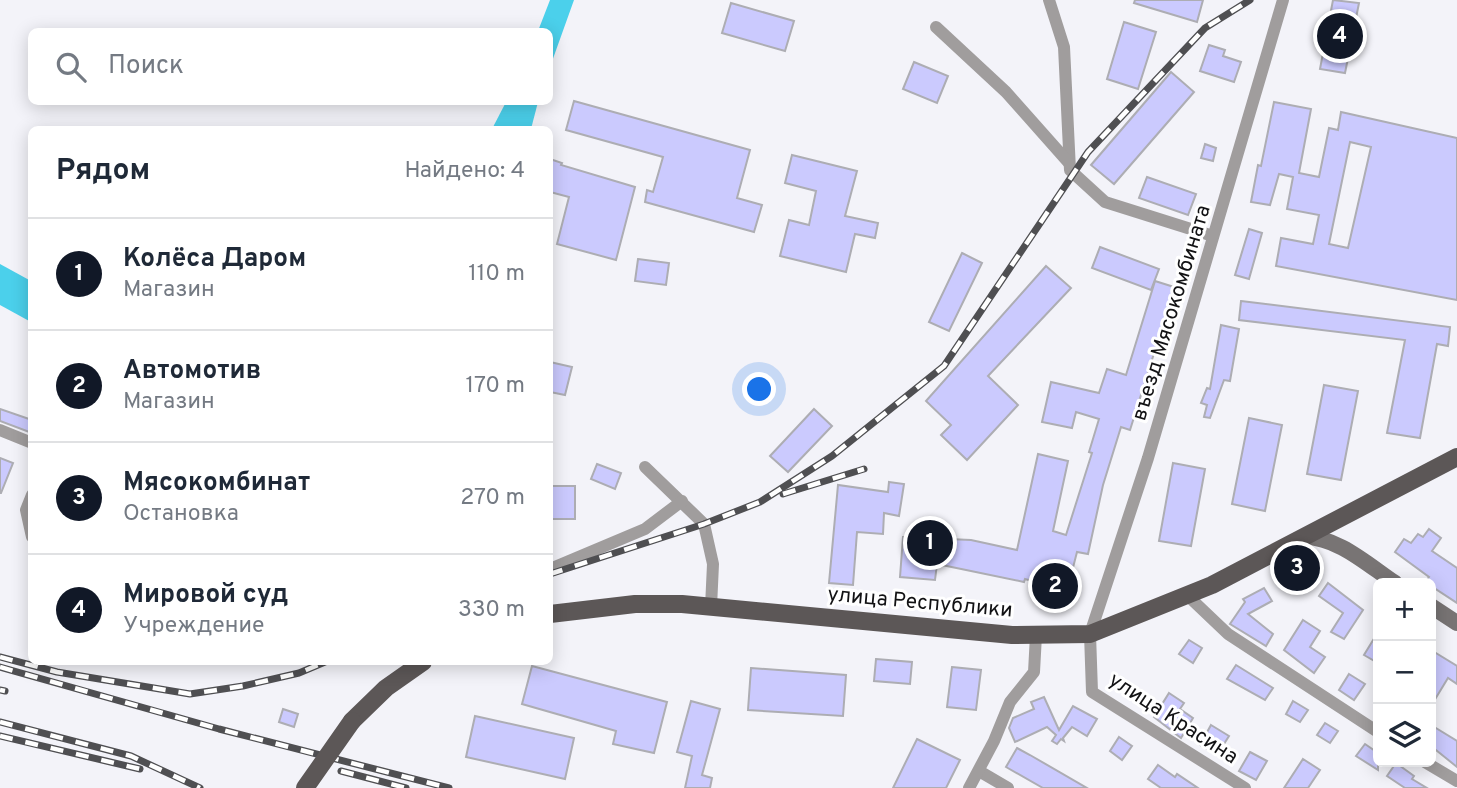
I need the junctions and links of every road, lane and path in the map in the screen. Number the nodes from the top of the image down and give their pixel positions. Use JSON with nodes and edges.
{"nodes":[{"id":1,"x":1049,"y":0,"type":"edge"},
{"id":2,"x":1283,"y":0,"type":"edge"},
{"id":3,"x":936,"y":27,"type":"dead end"},
{"id":4,"x":1069,"y":163,"type":"junction"},
{"id":5,"x":1213,"y":236,"type":"junction"},
{"id":6,"x":0,"y":430,"type":"edge"},
{"id":7,"x":28,"y":441,"type":"edge"},
{"id":8,"x":1457,"y":457,"type":"edge"},
{"id":9,"x":645,"y":467,"type":"dead end"},
{"id":10,"x":682,"y":501,"type":"junction"},
{"id":11,"x":1303,"y":537,"type":"junction"},
{"id":12,"x":553,"y":568,"type":"edge"},
{"id":13,"x":1387,"y":578,"type":"edge"},
{"id":14,"x":1187,"y":595,"type":"junction"},
{"id":15,"x":711,"y":607,"type":"junction"},
{"id":16,"x":1436,"y":609,"type":"edge"},
{"id":17,"x":553,"y":614,"type":"edge"},
{"id":18,"x":1457,"y":623,"type":"edge"},
{"id":19,"x":1090,"y":634,"type":"junction"},
{"id":20,"x":1036,"y":635,"type":"junction"},
{"id":21,"x":420,"y":665,"type":"edge"},
{"id":22,"x":1373,"y":729,"type":"edge"},
{"id":23,"x":1433,"y":767,"type":"edge"},
{"id":24,"x":979,"y":771,"type":"junction"},
{"id":25,"x":1457,"y":781,"type":"edge"},
{"id":26,"x":305,"y":788,"type":"edge"},
{"id":27,"x":969,"y":788,"type":"edge"},
{"id":28,"x":1008,"y":788,"type":"edge"},
{"id":29,"x":1245,"y":788,"type":"edge"}],
"edges":[{"from":1,"to":4,"type":"street"},
{"from":2,"to":5,"type":"street","name":"въезд Мясокомбината"},
{"from":3,"to":4,"type":"street"},
{"from":4,"to":5,"type":"street"},
{"from":5,"to":19,"type":"street","name":"въезд Мясокомбината"},
{"from":6,"to":7,"type":"street"},
{"from":8,"to":11,"type":"main road","name":"улица Республики"},
{"from":9,"to":10,"type":"street"},
{"from":10,"to":12,"type":"street"},
{"from":10,"to":15,"type":"street"},
{"from":11,"to":13,"type":"main road"},
{"from":11,"to":14,"type":"main road","name":"улица Республики"},
{"from":14,"to":19,"type":"main road","name":"улица Республики"},
{"from":14,"to":22,"type":"street"},
{"from":15,"to":17,"type":"main road","name":"улица Республики"},
{"from":15,"to":20,"type":"main road","name":"улица Республики"},
{"from":16,"to":18,"type":"main road"},
{"from":19,"to":20,"type":"main road","name":"улица Республики"},
{"from":19,"to":29,"type":"street","name":"улица Красина"},
{"from":20,"to":24,"type":"street"},
{"from":21,"to":26,"type":"main road","bridge":true},
{"from":23,"to":25,"type":"street"},
{"from":24,"to":27,"type":"street"},
{"from":24,"to":28,"type":"street"}]}
